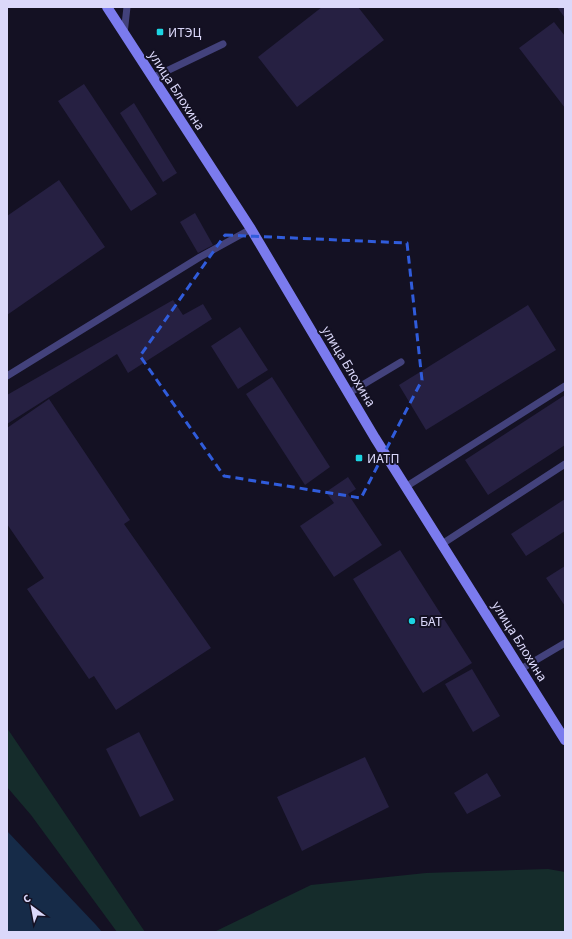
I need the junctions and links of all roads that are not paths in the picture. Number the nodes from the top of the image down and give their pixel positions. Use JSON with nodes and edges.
{"nodes":[{"id":1,"x":107,"y":7,"type":"edge"},
{"id":2,"x":127,"y":7,"type":"edge"},
{"id":3,"x":124,"y":34,"type":"junction"},
{"id":4,"x":223,"y":44,"type":"dead end"},
{"id":5,"x":152,"y":78,"type":"junction"},
{"id":6,"x":251,"y":229,"type":"junction"},
{"id":7,"x":401,"y":362,"type":"dead end"},
{"id":8,"x":7,"y":376,"type":"edge"},
{"id":9,"x":565,"y":386,"type":"edge"},
{"id":10,"x":349,"y":393,"type":"junction"},
{"id":11,"x":565,"y":464,"type":"edge"},
{"id":12,"x":406,"y":486,"type":"junction"},
{"id":13,"x":442,"y":544,"type":"junction"},
{"id":14,"x":565,"y":643,"type":"edge"},
{"id":15,"x":521,"y":669,"type":"junction"},
{"id":16,"x":565,"y":740,"type":"edge"}],
"edges":[{"from":1,"to":3,"type":"street","name":"улица Блохина"},
{"from":2,"to":3,"type":"lane"},
{"from":3,"to":5,"type":"street","name":"улица Блохина"},
{"from":4,"to":5,"type":"lane"},
{"from":5,"to":6,"type":"street","name":"улица Блохина"},
{"from":6,"to":8,"type":"lane"},
{"from":6,"to":10,"type":"street","name":"улица Блохина"},
{"from":7,"to":10,"type":"lane"},
{"from":9,"to":12,"type":"lane"},
{"from":10,"to":12,"type":"street","name":"улица Блохина"},
{"from":11,"to":13,"type":"lane"},
{"from":12,"to":13,"type":"street","name":"улица Блохина"},
{"from":13,"to":15,"type":"street","name":"улица Блохина"},
{"from":14,"to":15,"type":"lane"},
{"from":15,"to":16,"type":"street","name":"улица Блохина"}]}
